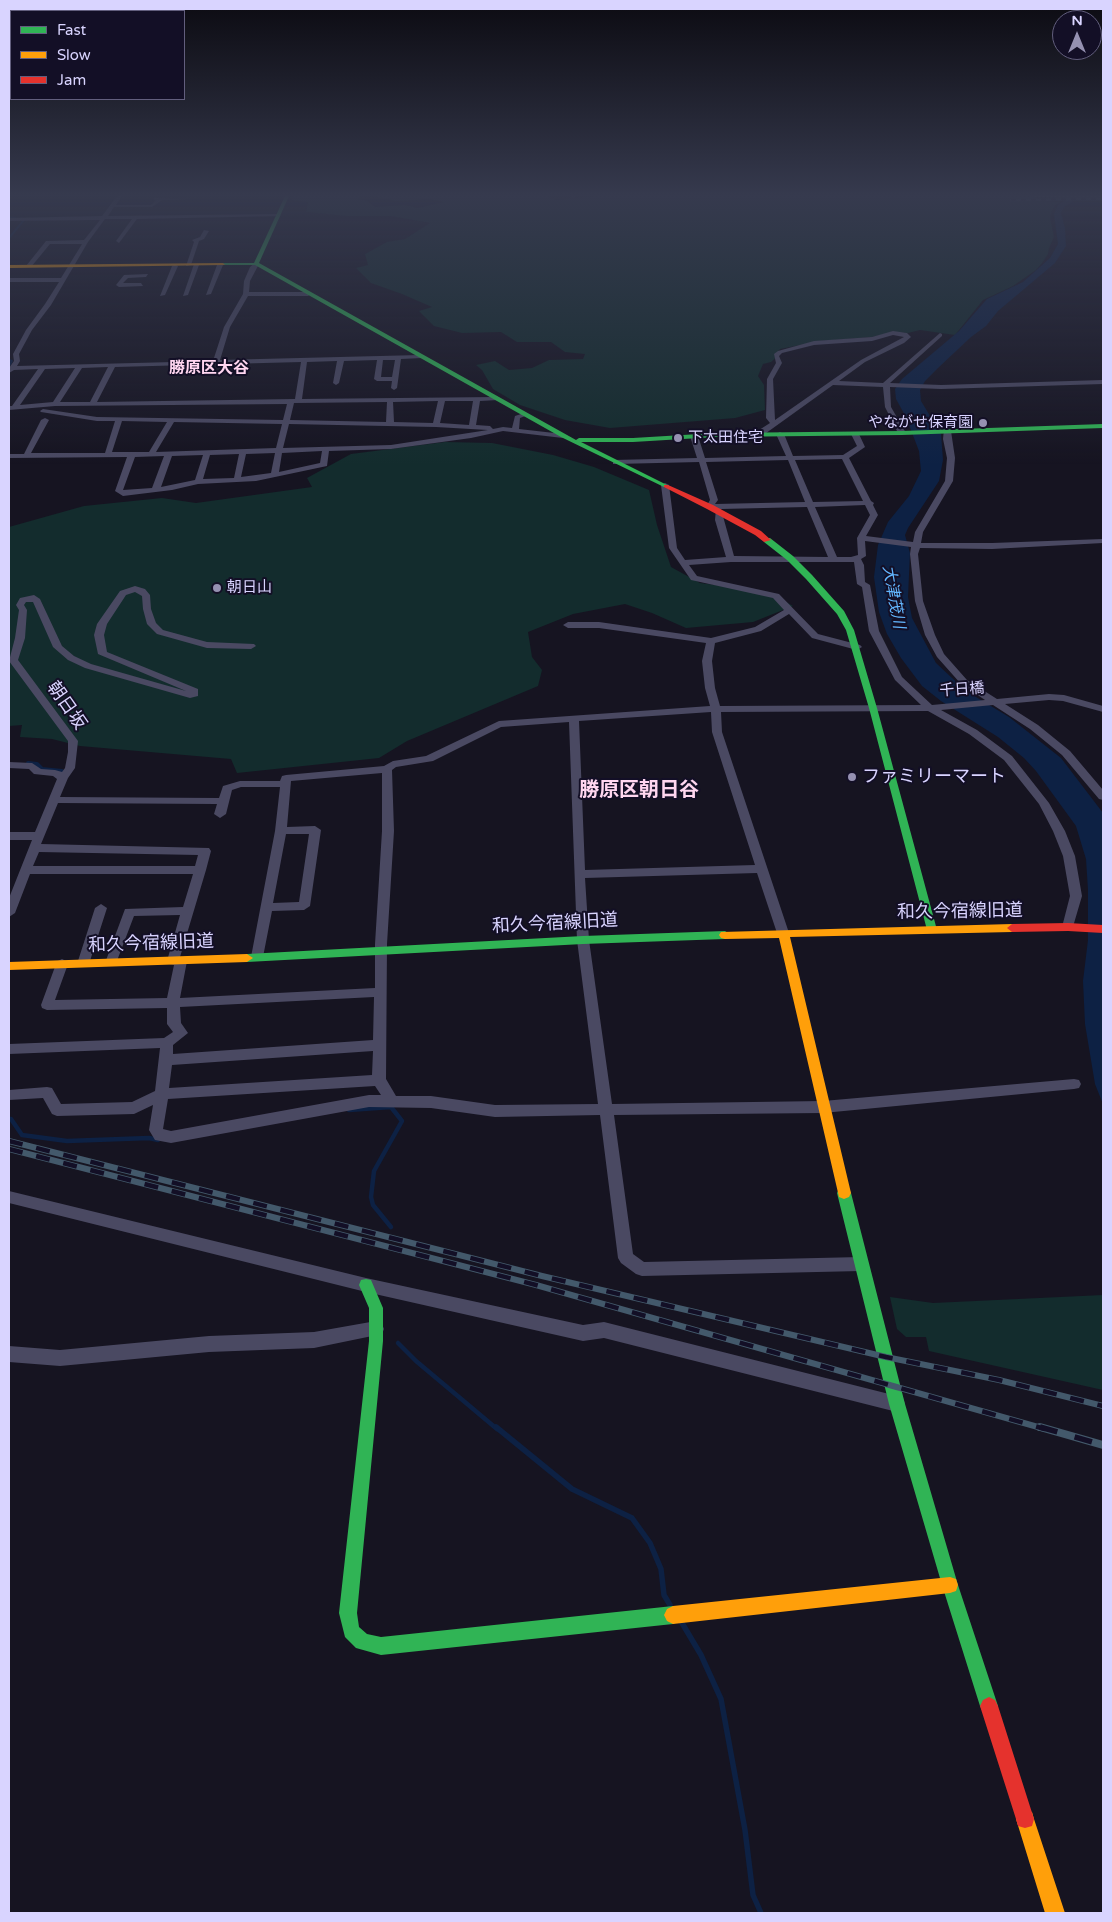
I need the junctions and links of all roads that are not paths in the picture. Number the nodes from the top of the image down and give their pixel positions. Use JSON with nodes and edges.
{"nodes":[{"id":1,"x":141,"y":285,"type":"edge"},
{"id":2,"x":60,"y":286,"type":"edge"},
{"id":3,"x":166,"y":286,"type":"edge"},
{"id":4,"x":187,"y":286,"type":"edge"},
{"id":5,"x":211,"y":286,"type":"edge"},
{"id":6,"x":247,"y":286,"type":"edge"},
{"id":7,"x":294,"y":286,"type":"edge"},
{"id":8,"x":137,"y":294,"type":"dead end"},
{"id":9,"x":208,"y":294,"type":"dead end"},
{"id":10,"x":246,"y":294,"type":"junction"},
{"id":11,"x":308,"y":294,"type":"junction"},
{"id":12,"x":162,"y":295,"type":"dead end"},
{"id":13,"x":185,"y":295,"type":"dead end"},
{"id":14,"x":940,"y":335,"type":"dead end"},
{"id":15,"x":420,"y":357,"type":"junction"},
{"id":16,"x":380,"y":359,"type":"junction"},
{"id":17,"x":398,"y":359,"type":"junction"},
{"id":18,"x":342,"y":360,"type":"junction"},
{"id":19,"x":304,"y":361,"type":"junction"},
{"id":20,"x":216,"y":362,"type":"junction"},
{"id":21,"x":113,"y":365,"type":"junction"},
{"id":22,"x":44,"y":366,"type":"junction"},
{"id":23,"x":80,"y":366,"type":"junction"},
{"id":24,"x":10,"y":370,"type":"edge"},
{"id":25,"x":396,"y":379,"type":"junction"},
{"id":26,"x":1103,"y":382,"type":"edge"},
{"id":27,"x":336,"y":383,"type":"dead end"},
{"id":28,"x":834,"y":383,"type":"junction"},
{"id":29,"x":886,"y":383,"type":"junction"},
{"id":30,"x":394,"y":388,"type":"dead end"},
{"id":31,"x":390,"y":399,"type":"junction"},
{"id":32,"x":442,"y":399,"type":"junction"},
{"id":33,"x":477,"y":399,"type":"junction"},
{"id":34,"x":496,"y":399,"type":"junction"},
{"id":35,"x":294,"y":401,"type":"junction"},
{"id":36,"x":55,"y":404,"type":"junction"},
{"id":37,"x":92,"y":405,"type":"junction"},
{"id":38,"x":14,"y":407,"type":"edge"},
{"id":39,"x":420,"y":413,"type":"dead end"},
{"id":40,"x":524,"y":415,"type":"junction"},
{"id":41,"x":119,"y":419,"type":"junction"},
{"id":42,"x":45,"y":420,"type":"dead end"},
{"id":43,"x":172,"y":420,"type":"junction"},
{"id":44,"x":286,"y":422,"type":"junction"},
{"id":45,"x":773,"y":423,"type":"junction"},
{"id":46,"x":376,"y":424,"type":"junction"},
{"id":47,"x":390,"y":424,"type":"junction"},
{"id":48,"x":420,"y":425,"type":"junction"},
{"id":49,"x":436,"y":425,"type":"junction"},
{"id":50,"x":472,"y":426,"type":"junction"},
{"id":51,"x":1103,"y":426,"type":"edge"},
{"id":52,"x":503,"y":429,"type":"junction"},
{"id":53,"x":515,"y":431,"type":"junction"},
{"id":54,"x":947,"y":431,"type":"junction"},
{"id":55,"x":902,"y":433,"type":"junction"},
{"id":56,"x":376,"y":434,"type":"dead end"},
{"id":57,"x":759,"y":434,"type":"junction"},
{"id":58,"x":780,"y":434,"type":"junction"},
{"id":59,"x":855,"y":434,"type":"junction"},
{"id":60,"x":694,"y":436,"type":"junction"},
{"id":61,"x":568,"y":438,"type":"junction"},
{"id":62,"x":326,"y":449,"type":"junction"},
{"id":63,"x":279,"y":451,"type":"junction"},
{"id":64,"x":243,"y":452,"type":"junction"},
{"id":65,"x":207,"y":453,"type":"junction"},
{"id":66,"x":108,"y":454,"type":"junction"},
{"id":67,"x":132,"y":454,"type":"junction"},
{"id":68,"x":151,"y":454,"type":"junction"},
{"id":69,"x":169,"y":454,"type":"junction"},
{"id":70,"x":9,"y":456,"type":"edge"},
{"id":71,"x":26,"y":456,"type":"junction"},
{"id":72,"x":845,"y":457,"type":"junction"},
{"id":73,"x":790,"y":458,"type":"junction"},
{"id":74,"x":701,"y":460,"type":"junction"},
{"id":75,"x":616,"y":462,"type":"junction"},
{"id":76,"x":275,"y":474,"type":"junction"},
{"id":77,"x":237,"y":480,"type":"junction"},
{"id":78,"x":198,"y":482,"type":"junction"},
{"id":79,"x":665,"y":485,"type":"junction"},
{"id":80,"x":156,"y":489,"type":"junction"},
{"id":81,"x":870,"y":503,"type":"junction"},
{"id":82,"x":811,"y":505,"type":"junction"},
{"id":83,"x":715,"y":509,"type":"junction"},
{"id":84,"x":861,"y":538,"type":"junction"},
{"id":85,"x":1103,"y":541,"type":"edge"},
{"id":86,"x":916,"y":545,"type":"junction"},
{"id":87,"x":790,"y":558,"type":"junction"},
{"id":88,"x":833,"y":558,"type":"junction"},
{"id":89,"x":856,"y":558,"type":"junction"},
{"id":90,"x":731,"y":559,"type":"junction"},
{"id":91,"x":684,"y":564,"type":"junction"},
{"id":92,"x":790,"y":610,"type":"junction"},
{"id":93,"x":568,"y":625,"type":"dead end"},
{"id":94,"x":710,"y":641,"type":"junction"},
{"id":95,"x":252,"y":646,"type":"dead end"},
{"id":96,"x":856,"y":647,"type":"junction"},
{"id":97,"x":997,"y":702,"type":"junction"},
{"id":98,"x":874,"y":708,"type":"junction"},
{"id":99,"x":930,"y":708,"type":"junction"},
{"id":100,"x":716,"y":709,"type":"junction"},
{"id":101,"x":1103,"y":709,"type":"edge"},
{"id":102,"x":574,"y":718,"type":"junction"},
{"id":103,"x":9,"y":766,"type":"edge"},
{"id":104,"x":387,"y":769,"type":"junction"},
{"id":105,"x":63,"y":778,"type":"junction"},
{"id":106,"x":286,"y":784,"type":"junction"},
{"id":107,"x":1103,"y":797,"type":"edge"},
{"id":108,"x":54,"y":800,"type":"junction"},
{"id":109,"x":223,"y":801,"type":"junction"},
{"id":110,"x":220,"y":814,"type":"dead end"},
{"id":111,"x":281,"y":831,"type":"junction"},
{"id":112,"x":9,"y":836,"type":"edge"},
{"id":113,"x":40,"y":836,"type":"junction"},
{"id":114,"x":35,"y":848,"type":"junction"},
{"id":115,"x":762,"y":869,"type":"junction"},
{"id":116,"x":26,"y":870,"type":"junction"},
{"id":117,"x":200,"y":870,"type":"junction"},
{"id":118,"x":579,"y":874,"type":"junction"},
{"id":119,"x":266,"y":907,"type":"junction"},
{"id":120,"x":102,"y":908,"type":"dead end"},
{"id":121,"x":188,"y":910,"type":"junction"},
{"id":122,"x":9,"y":913,"type":"edge"},
{"id":123,"x":1068,"y":927,"type":"junction"},
{"id":124,"x":1103,"y":929,"type":"edge"},
{"id":125,"x":932,"y":930,"type":"junction"},
{"id":126,"x":783,"y":933,"type":"junction"},
{"id":127,"x":583,"y":940,"type":"junction"},
{"id":128,"x":382,"y":951,"type":"junction"},
{"id":129,"x":257,"y":957,"type":"junction"},
{"id":130,"x":177,"y":961,"type":"junction"},
{"id":131,"x":111,"y":963,"type":"junction"},
{"id":132,"x":62,"y":964,"type":"junction"},
{"id":133,"x":83,"y":964,"type":"junction"},
{"id":134,"x":9,"y":966,"type":"edge"},
{"id":135,"x":381,"y":992,"type":"junction"},
{"id":136,"x":172,"y":1003,"type":"junction"},
{"id":137,"x":168,"y":1043,"type":"junction"},
{"id":138,"x":380,"y":1045,"type":"junction"},
{"id":139,"x":9,"y":1049,"type":"edge"},
{"id":140,"x":166,"y":1060,"type":"junction"},
{"id":141,"x":379,"y":1080,"type":"junction"},
{"id":142,"x":1074,"y":1084,"type":"dead end"},
{"id":143,"x":162,"y":1094,"type":"junction"},
{"id":144,"x":9,"y":1095,"type":"edge"},
{"id":145,"x":392,"y":1100,"type":"junction"},
{"id":146,"x":823,"y":1107,"type":"junction"},
{"id":147,"x":607,"y":1109,"type":"junction"},
{"id":148,"x":9,"y":1197,"type":"edge"},
{"id":149,"x":860,"y":1264,"type":"junction"},
{"id":150,"x":366,"y":1285,"type":"junction"},
{"id":151,"x":376,"y":1329,"type":"junction"},
{"id":152,"x":9,"y":1354,"type":"edge"},
{"id":153,"x":897,"y":1404,"type":"junction"},
{"id":154,"x":950,"y":1585,"type":"junction"},
{"id":155,"x":1055,"y":1913,"type":"edge"}],
"edges":[{"from":1,"to":8,"type":"street"},
{"from":2,"to":24,"type":"street"},
{"from":3,"to":12,"type":"street"},
{"from":4,"to":13,"type":"street"},
{"from":5,"to":9,"type":"street"},
{"from":6,"to":10,"type":"street"},
{"from":7,"to":11,"type":"street"},
{"from":10,"to":11,"type":"street"},
{"from":10,"to":20,"type":"street"},
{"from":11,"to":15,"type":"street"},
{"from":14,"to":29,"type":"street"},
{"from":15,"to":17,"type":"street"},
{"from":15,"to":34,"type":"street"},
{"from":16,"to":17,"type":"street"},
{"from":16,"to":18,"type":"street"},
{"from":16,"to":25,"type":"street"},
{"from":17,"to":25,"type":"street"},
{"from":18,"to":19,"type":"street"},
{"from":18,"to":27,"type":"street"},
{"from":19,"to":20,"type":"street"},
{"from":19,"to":35,"type":"street"},
{"from":20,"to":21,"type":"street"},
{"from":21,"to":23,"type":"street"},
{"from":21,"to":37,"type":"street"},
{"from":22,"to":23,"type":"street"},
{"from":22,"to":24,"type":"street"},
{"from":22,"to":38,"type":"street"},
{"from":23,"to":36,"type":"street"},
{"from":25,"to":30,"type":"street"},
{"from":26,"to":29,"type":"street"},
{"from":28,"to":29,"type":"street"},
{"from":28,"to":45,"type":"street"},
{"from":28,"to":45,"type":"street"},
{"from":29,"to":55,"type":"street"},
{"from":31,"to":32,"type":"street"},
{"from":31,"to":35,"type":"street"},
{"from":31,"to":47,"type":"street"},
{"from":32,"to":33,"type":"street"},
{"from":32,"to":49,"type":"street"},
{"from":33,"to":34,"type":"street"},
{"from":33,"to":50,"type":"street"},
{"from":34,"to":40,"type":"street"},
{"from":35,"to":37,"type":"street"},
{"from":35,"to":44,"type":"street"},
{"from":36,"to":37,"type":"street"},
{"from":36,"to":38,"type":"street"},
{"from":38,"to":41,"type":"street"},
{"from":39,"to":48,"type":"street"},
{"from":40,"to":53,"type":"street"},
{"from":40,"to":61,"type":"street"},
{"from":41,"to":43,"type":"street"},
{"from":41,"to":66,"type":"street"},
{"from":42,"to":71,"type":"street"},
{"from":43,"to":44,"type":"street"},
{"from":43,"to":68,"type":"street"},
{"from":44,"to":46,"type":"street"},
{"from":44,"to":63,"type":"street"},
{"from":45,"to":57,"type":"street"},
{"from":46,"to":47,"type":"street"},
{"from":46,"to":56,"type":"street"},
{"from":47,"to":48,"type":"street"},
{"from":48,"to":49,"type":"street"},
{"from":49,"to":50,"type":"street"},
{"from":50,"to":52,"type":"street"},
{"from":51,"to":54,"type":"street"},
{"from":52,"to":53,"type":"street"},
{"from":52,"to":62,"type":"street"},
{"from":53,"to":61,"type":"street"},
{"from":54,"to":55,"type":"street"},
{"from":54,"to":86,"type":"street"},
{"from":55,"to":59,"type":"street"},
{"from":57,"to":58,"type":"street"},
{"from":57,"to":60,"type":"street"},
{"from":58,"to":59,"type":"street"},
{"from":58,"to":73,"type":"street"},
{"from":59,"to":72,"type":"street"},
{"from":60,"to":61,"type":"street"},
{"from":60,"to":74,"type":"street"},
{"from":61,"to":75,"type":"street"},
{"from":62,"to":63,"type":"street"},
{"from":62,"to":76,"type":"street"},
{"from":63,"to":64,"type":"street"},
{"from":63,"to":76,"type":"street"},
{"from":64,"to":65,"type":"street"},
{"from":64,"to":77,"type":"street"},
{"from":65,"to":69,"type":"street"},
{"from":65,"to":78,"type":"street"},
{"from":66,"to":67,"type":"street"},
{"from":66,"to":71,"type":"street"},
{"from":67,"to":68,"type":"street"},
{"from":67,"to":80,"type":"street"},
{"from":68,"to":69,"type":"street"},
{"from":69,"to":80,"type":"street"},
{"from":70,"to":71,"type":"street"},
{"from":72,"to":73,"type":"street"},
{"from":72,"to":81,"type":"street"},
{"from":73,"to":74,"type":"street"},
{"from":73,"to":82,"type":"street"},
{"from":74,"to":75,"type":"street"},
{"from":74,"to":83,"type":"street"},
{"from":75,"to":79,"type":"street"},
{"from":76,"to":77,"type":"street"},
{"from":77,"to":78,"type":"street"},
{"from":78,"to":80,"type":"street"},
{"from":79,"to":83,"type":"street"},
{"from":79,"to":91,"type":"street"},
{"from":81,"to":82,"type":"street"},
{"from":81,"to":84,"type":"street"},
{"from":82,"to":83,"type":"street"},
{"from":82,"to":88,"type":"street"},
{"from":83,"to":87,"type":"street"},
{"from":83,"to":90,"type":"street"},
{"from":84,"to":86,"type":"street"},
{"from":84,"to":89,"type":"street"},
{"from":85,"to":86,"type":"street"},
{"from":86,"to":97,"type":"street"},
{"from":87,"to":88,"type":"street"},
{"from":87,"to":90,"type":"street"},
{"from":87,"to":96,"type":"street"},
{"from":88,"to":89,"type":"street"},
{"from":89,"to":99,"type":"street"},
{"from":90,"to":91,"type":"street"},
{"from":91,"to":92,"type":"street"},
{"from":92,"to":94,"type":"street"},
{"from":92,"to":96,"type":"street"},
{"from":93,"to":94,"type":"street"},
{"from":94,"to":100,"type":"street"},
{"from":95,"to":105,"type":"street","name":"朝日坂"},
{"from":96,"to":98,"type":"street"},
{"from":97,"to":99,"type":"street","name":"千日橋"},
{"from":97,"to":101,"type":"street","name":"千日橋"},
{"from":97,"to":107,"type":"street"},
{"from":98,"to":99,"type":"street","name":"千日橋"},
{"from":98,"to":100,"type":"street","name":"千日橋"},
{"from":98,"to":125,"type":"street"},
{"from":99,"to":123,"type":"street"},
{"from":100,"to":102,"type":"street","name":"千日橋"},
{"from":100,"to":115,"type":"street"},
{"from":102,"to":104,"type":"street","name":"千日橋"},
{"from":102,"to":118,"type":"street"},
{"from":103,"to":105,"type":"street"},
{"from":104,"to":106,"type":"street","name":"千日橋"},
{"from":104,"to":128,"type":"street"},
{"from":105,"to":108,"type":"street"},
{"from":106,"to":109,"type":"street"},
{"from":106,"to":111,"type":"street"},
{"from":108,"to":109,"type":"street"},
{"from":108,"to":113,"type":"street"},
{"from":109,"to":110,"type":"street"},
{"from":111,"to":119,"type":"street"},
{"from":111,"to":119,"type":"street"},
{"from":112,"to":113,"type":"street"},
{"from":113,"to":114,"type":"street"},
{"from":114,"to":116,"type":"street"},
{"from":114,"to":117,"type":"street"},
{"from":115,"to":118,"type":"street"},
{"from":115,"to":126,"type":"street"},
{"from":116,"to":117,"type":"street"},
{"from":116,"to":122,"type":"street"},
{"from":117,"to":121,"type":"street"},
{"from":118,"to":127,"type":"street"},
{"from":119,"to":129,"type":"street"},
{"from":120,"to":133,"type":"street"},
{"from":121,"to":130,"type":"street"},
{"from":121,"to":131,"type":"street"},
{"from":123,"to":124,"type":"street","name":"和久今宿線旧道"},
{"from":123,"to":125,"type":"street","name":"和久今宿線旧道"},
{"from":125,"to":126,"type":"street","name":"和久今宿線旧道"},
{"from":126,"to":127,"type":"street","name":"和久今宿線旧道"},
{"from":126,"to":146,"type":"street"},
{"from":127,"to":128,"type":"street","name":"和久今宿線旧道"},
{"from":127,"to":147,"type":"street"},
{"from":128,"to":129,"type":"street","name":"和久今宿線旧道"},
{"from":128,"to":135,"type":"street"},
{"from":129,"to":130,"type":"street","name":"和久今宿線旧道"},
{"from":130,"to":131,"type":"street","name":"和久今宿線旧道"},
{"from":130,"to":136,"type":"street"},
{"from":131,"to":133,"type":"street","name":"和久今宿線旧道"},
{"from":132,"to":133,"type":"street","name":"和久今宿線旧道"},
{"from":132,"to":134,"type":"street","name":"和久今宿線旧道"},
{"from":132,"to":136,"type":"street"},
{"from":135,"to":136,"type":"street"},
{"from":135,"to":138,"type":"street"},
{"from":136,"to":137,"type":"street"},
{"from":137,"to":139,"type":"street"},
{"from":137,"to":140,"type":"street"},
{"from":138,"to":140,"type":"street"},
{"from":138,"to":141,"type":"street"},
{"from":140,"to":143,"type":"street"},
{"from":141,"to":143,"type":"street"},
{"from":141,"to":145,"type":"street"},
{"from":142,"to":146,"type":"street"},
{"from":143,"to":144,"type":"street"},
{"from":143,"to":145,"type":"street"},
{"from":145,"to":147,"type":"street"},
{"from":146,"to":147,"type":"street"},
{"from":146,"to":149,"type":"street"},
{"from":147,"to":149,"type":"street"},
{"from":148,"to":150,"type":"street"},
{"from":149,"to":153,"type":"street"},
{"from":150,"to":151,"type":"street"},
{"from":150,"to":153,"type":"street"},
{"from":151,"to":152,"type":"street"},
{"from":151,"to":154,"type":"street"},
{"from":153,"to":154,"type":"street"},
{"from":154,"to":155,"type":"street"}]}
